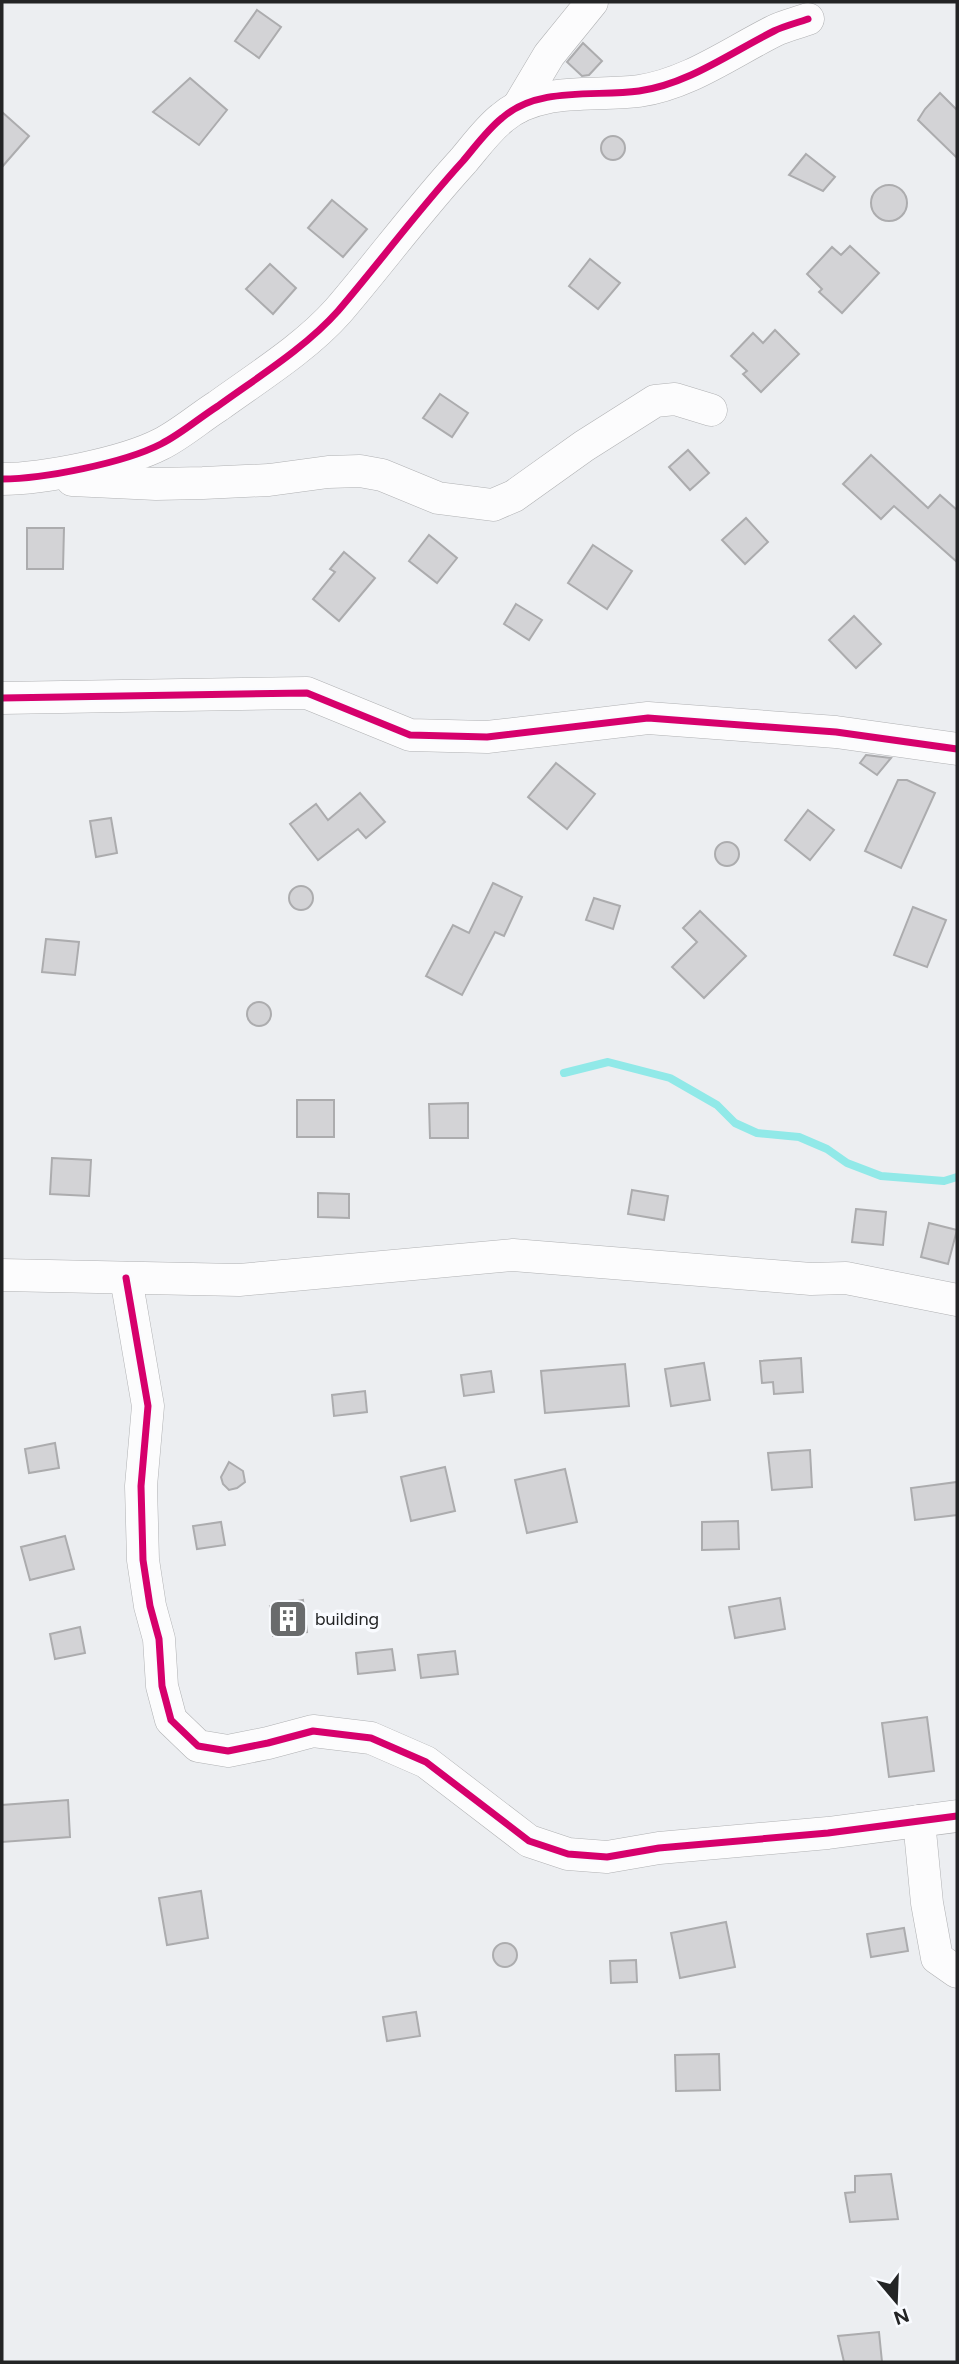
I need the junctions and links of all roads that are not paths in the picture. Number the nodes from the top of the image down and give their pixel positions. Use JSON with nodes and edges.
{"nodes":[{"id":1,"x":592,"y":2,"type":"edge"},
{"id":2,"x":808,"y":19,"type":"dead end"},
{"id":3,"x":518,"y":107,"type":"junction"},
{"id":4,"x":711,"y":410,"type":"dead end"},
{"id":5,"x":44,"y":476,"type":"junction"},
{"id":6,"x":2,"y":479,"type":"edge"},
{"id":7,"x":2,"y":698,"type":"edge"},
{"id":8,"x":957,"y":749,"type":"edge"},
{"id":9,"x":2,"y":1275,"type":"edge"},
{"id":10,"x":126,"y":1278,"type":"junction"},
{"id":11,"x":957,"y":1300,"type":"edge"},
{"id":12,"x":957,"y":1816,"type":"edge"},
{"id":13,"x":919,"y":1821,"type":"junction"},
{"id":14,"x":957,"y":1972,"type":"edge"}],
"edges":[{"from":1,"to":3,"type":"street"},
{"from":2,"to":3,"type":"street"},
{"from":3,"to":5,"type":"street"},
{"from":4,"to":5,"type":"street"},
{"from":5,"to":6,"type":"street"},
{"from":7,"to":8,"type":"street"},
{"from":9,"to":10,"type":"street"},
{"from":10,"to":11,"type":"street"},
{"from":10,"to":13,"type":"street"},
{"from":12,"to":13,"type":"street"},
{"from":13,"to":14,"type":"street"}]}
